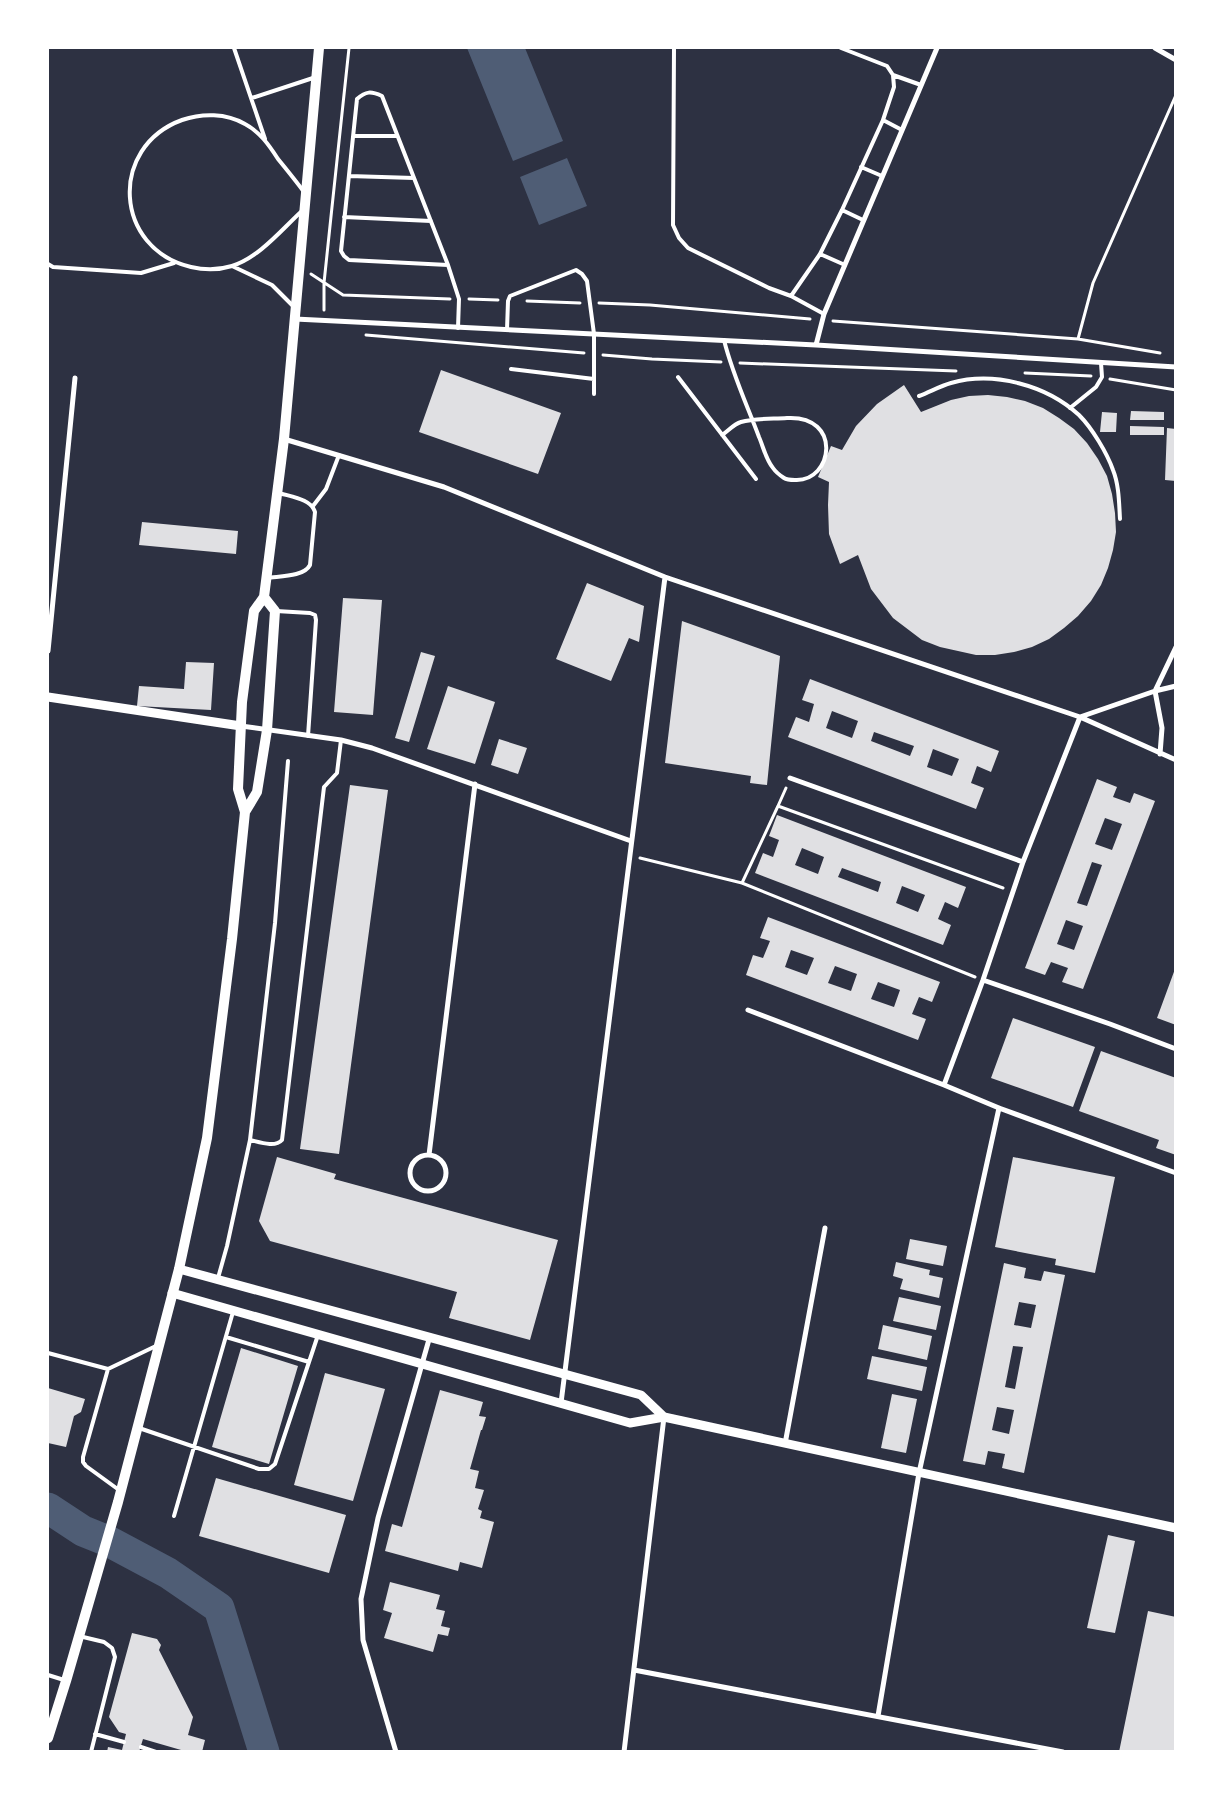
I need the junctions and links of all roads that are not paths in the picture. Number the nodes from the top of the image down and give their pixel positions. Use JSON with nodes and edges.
{"nodes":[{"id":1,"x":234,"y":48,"type":"edge"},
{"id":2,"x":319,"y":48,"type":"edge"},
{"id":3,"x":674,"y":48,"type":"edge"},
{"id":4,"x":842,"y":48,"type":"edge"},
{"id":5,"x":937,"y":48,"type":"edge"},
{"id":6,"x":1155,"y":48,"type":"edge"},
{"id":7,"x":1176,"y":60,"type":"edge"},
{"id":8,"x":893,"y":75,"type":"junction"},
{"id":9,"x":316,"y":77,"type":"junction"},
{"id":10,"x":921,"y":85,"type":"junction"},
{"id":11,"x":252,"y":98,"type":"junction"},
{"id":12,"x":883,"y":120,"type":"junction"},
{"id":13,"x":902,"y":130,"type":"junction"},
{"id":14,"x":353,"y":136,"type":"junction"},
{"id":15,"x":397,"y":136,"type":"junction"},
{"id":16,"x":265,"y":139,"type":"junction"},
{"id":17,"x":861,"y":167,"type":"junction"},
{"id":18,"x":349,"y":176,"type":"junction"},
{"id":19,"x":882,"y":176,"type":"junction"},
{"id":20,"x":414,"y":178,"type":"junction"},
{"id":21,"x":306,"y":194,"type":"junction"},
{"id":22,"x":304,"y":208,"type":"junction"},
{"id":23,"x":842,"y":210,"type":"junction"},
{"id":24,"x":344,"y":217,"type":"junction"},
{"id":25,"x":864,"y":220,"type":"junction"},
{"id":26,"x":431,"y":221,"type":"junction"},
{"id":27,"x":820,"y":254,"type":"junction"},
{"id":28,"x":174,"y":263,"type":"junction"},
{"id":29,"x":48,"y":264,"type":"edge"},
{"id":30,"x":845,"y":264,"type":"junction"},
{"id":31,"x":448,"y":265,"type":"junction"},
{"id":32,"x":232,"y":266,"type":"junction"},
{"id":33,"x":791,"y":296,"type":"junction"},
{"id":34,"x":296,"y":314,"type":"junction"},
{"id":35,"x":824,"y":314,"type":"junction"},
{"id":36,"x":458,"y":328,"type":"junction"},
{"id":37,"x":507,"y":330,"type":"junction"},
{"id":38,"x":594,"y":334,"type":"junction"},
{"id":39,"x":724,"y":340,"type":"junction"},
{"id":40,"x":816,"y":345,"type":"junction"},
{"id":41,"x":1102,"y":363,"type":"junction"},
{"id":42,"x":1176,"y":368,"type":"edge"},
{"id":43,"x":511,"y":369,"type":"dead end"},
{"id":44,"x":678,"y":377,"type":"dead end"},
{"id":45,"x":75,"y":378,"type":"dead end"},
{"id":46,"x":594,"y":379,"type":"junction"},
{"id":47,"x":594,"y":394,"type":"dead end"},
{"id":48,"x":919,"y":396,"type":"dead end"},
{"id":49,"x":1070,"y":408,"type":"junction"},
{"id":50,"x":753,"y":420,"type":"junction"},
{"id":51,"x":722,"y":435,"type":"junction"},
{"id":52,"x":284,"y":438,"type":"junction"},
{"id":53,"x":338,"y":455,"type":"junction"},
{"id":54,"x":756,"y":479,"type":"dead end"},
{"id":55,"x":277,"y":493,"type":"junction"},
{"id":56,"x":313,"y":506,"type":"junction"},
{"id":57,"x":1120,"y":519,"type":"dead end"},
{"id":58,"x":665,"y":577,"type":"junction"},
{"id":59,"x":267,"y":578,"type":"junction"},
{"id":60,"x":264,"y":597,"type":"junction"},
{"id":61,"x":275,"y":611,"type":"junction"},
{"id":62,"x":1176,"y":646,"type":"edge"},
{"id":63,"x":48,"y":651,"type":"edge"},
{"id":64,"x":1176,"y":686,"type":"edge"},
{"id":65,"x":1155,"y":691,"type":"junction"},
{"id":66,"x":48,"y":697,"type":"edge"},
{"id":67,"x":1080,"y":717,"type":"junction"},
{"id":68,"x":240,"y":726,"type":"junction"},
{"id":69,"x":267,"y":730,"type":"junction"},
{"id":70,"x":308,"y":736,"type":"junction"},
{"id":71,"x":341,"y":740,"type":"junction"},
{"id":72,"x":1160,"y":754,"type":"junction"},
{"id":73,"x":1176,"y":760,"type":"edge"},
{"id":74,"x":288,"y":761,"type":"dead end"},
{"id":75,"x":790,"y":778,"type":"road end"},
{"id":76,"x":475,"y":784,"type":"junction"},
{"id":77,"x":245,"y":812,"type":"junction"},
{"id":78,"x":632,"y":841,"type":"junction"},
{"id":79,"x":1023,"y":862,"type":"junction"},
{"id":80,"x":983,"y":980,"type":"junction"},
{"id":81,"x":748,"y":1010,"type":"dead end"},
{"id":82,"x":1176,"y":1049,"type":"edge"},
{"id":83,"x":944,"y":1085,"type":"junction"},
{"id":84,"x":999,"y":1108,"type":"junction"},
{"id":85,"x":250,"y":1140,"type":"junction"},
{"id":86,"x":429,"y":1155,"type":"junction"},
{"id":87,"x":1176,"y":1173,"type":"edge"},
{"id":88,"x":825,"y":1228,"type":"dead end"},
{"id":89,"x":179,"y":1269,"type":"junction"},
{"id":90,"x":218,"y":1279,"type":"junction"},
{"id":91,"x":172,"y":1293,"type":"junction"},
{"id":92,"x":233,"y":1310,"type":"junction"},
{"id":93,"x":319,"y":1334,"type":"junction"},
{"id":94,"x":430,"y":1336,"type":"junction"},
{"id":95,"x":226,"y":1337,"type":"junction"},
{"id":96,"x":159,"y":1344,"type":"junction"},
{"id":97,"x":48,"y":1353,"type":"edge"},
{"id":98,"x":309,"y":1362,"type":"junction"},
{"id":99,"x":422,"y":1364,"type":"junction"},
{"id":100,"x":108,"y":1369,"type":"junction"},
{"id":101,"x":564,"y":1374,"type":"junction"},
{"id":102,"x":561,"y":1403,"type":"junction"},
{"id":103,"x":664,"y":1417,"type":"junction"},
{"id":104,"x":137,"y":1427,"type":"junction"},
{"id":105,"x":785,"y":1444,"type":"junction"},
{"id":106,"x":195,"y":1447,"type":"junction"},
{"id":107,"x":919,"y":1473,"type":"junction"},
{"id":108,"x":121,"y":1491,"type":"junction"},
{"id":109,"x":174,"y":1516,"type":"dead end"},
{"id":110,"x":1176,"y":1528,"type":"edge"},
{"id":111,"x":79,"y":1636,"type":"junction"},
{"id":112,"x":634,"y":1670,"type":"junction"},
{"id":113,"x":48,"y":1675,"type":"edge"},
{"id":114,"x":66,"y":1681,"type":"junction"},
{"id":115,"x":878,"y":1716,"type":"junction"},
{"id":116,"x":95,"y":1734,"type":"junction"},
{"id":117,"x":48,"y":1738,"type":"edge"},
{"id":118,"x":124,"y":1742,"type":"dead end"},
{"id":119,"x":141,"y":1747,"type":"dead end"},
{"id":120,"x":91,"y":1752,"type":"edge"},
{"id":121,"x":156,"y":1752,"type":"edge"},
{"id":122,"x":396,"y":1752,"type":"edge"},
{"id":123,"x":624,"y":1752,"type":"edge"},
{"id":124,"x":1063,"y":1752,"type":"edge"}],
"edges":[{"from":1,"to":11,"type":"lane"},
{"from":2,"to":9,"type":"main road"},
{"from":3,"to":33,"type":"lane"},
{"from":4,"to":8,"type":"lane"},
{"from":5,"to":10,"type":"street"},
{"from":6,"to":7,"type":"street"},
{"from":8,"to":10,"type":"lane"},
{"from":8,"to":12,"type":"lane"},
{"from":9,"to":11,"type":"lane"},
{"from":9,"to":21,"type":"main road"},
{"from":10,"to":13,"type":"street"},
{"from":11,"to":16,"type":"lane"},
{"from":12,"to":13,"type":"lane"},
{"from":12,"to":17,"type":"lane"},
{"from":13,"to":19,"type":"street"},
{"from":14,"to":15,"type":"lane"},
{"from":14,"to":15,"type":"lane"},
{"from":14,"to":18,"type":"lane"},
{"from":15,"to":20,"type":"lane"},
{"from":16,"to":21,"type":"lane"},
{"from":16,"to":28,"type":"lane"},
{"from":17,"to":19,"type":"lane"},
{"from":17,"to":23,"type":"lane"},
{"from":18,"to":20,"type":"lane"},
{"from":18,"to":24,"type":"lane"},
{"from":19,"to":25,"type":"street"},
{"from":20,"to":26,"type":"lane"},
{"from":21,"to":22,"type":"main road"},
{"from":22,"to":32,"type":"lane"},
{"from":22,"to":34,"type":"main road"},
{"from":23,"to":25,"type":"lane"},
{"from":23,"to":27,"type":"lane"},
{"from":24,"to":26,"type":"lane"},
{"from":24,"to":31,"type":"lane"},
{"from":25,"to":30,"type":"street"},
{"from":26,"to":31,"type":"lane"},
{"from":27,"to":30,"type":"lane"},
{"from":27,"to":33,"type":"lane"},
{"from":28,"to":29,"type":"lane"},
{"from":28,"to":32,"type":"lane"},
{"from":30,"to":35,"type":"street"},
{"from":31,"to":36,"type":"lane"},
{"from":32,"to":34,"type":"lane"},
{"from":33,"to":35,"type":"lane"},
{"from":34,"to":36,"type":"street"},
{"from":34,"to":52,"type":"main road"},
{"from":35,"to":40,"type":"street"},
{"from":36,"to":37,"type":"street"},
{"from":37,"to":38,"type":"street"},
{"from":37,"to":38,"type":"lane"},
{"from":38,"to":39,"type":"street"},
{"from":38,"to":46,"type":"lane"},
{"from":39,"to":40,"type":"street"},
{"from":39,"to":50,"type":"lane"},
{"from":40,"to":41,"type":"street"},
{"from":41,"to":42,"type":"street"},
{"from":41,"to":49,"type":"lane"},
{"from":43,"to":46,"type":"lane"},
{"from":44,"to":51,"type":"lane"},
{"from":45,"to":63,"type":"street"},
{"from":46,"to":47,"type":"lane"},
{"from":48,"to":49,"type":"lane"},
{"from":49,"to":57,"type":"lane"},
{"from":50,"to":50,"type":"lane"},
{"from":50,"to":51,"type":"lane"},
{"from":51,"to":54,"type":"lane"},
{"from":52,"to":53,"type":"street"},
{"from":52,"to":55,"type":"main road"},
{"from":53,"to":56,"type":"lane"},
{"from":53,"to":58,"type":"street"},
{"from":55,"to":56,"type":"lane"},
{"from":55,"to":59,"type":"main road"},
{"from":56,"to":59,"type":"lane"},
{"from":58,"to":67,"type":"street"},
{"from":58,"to":78,"type":"street"},
{"from":59,"to":60,"type":"main road"},
{"from":60,"to":61,"type":"main road"},
{"from":60,"to":68,"type":"main road"},
{"from":61,"to":69,"type":"main road"},
{"from":61,"to":70,"type":"lane"},
{"from":62,"to":65,"type":"street"},
{"from":64,"to":65,"type":"street"},
{"from":65,"to":67,"type":"street"},
{"from":65,"to":72,"type":"street"},
{"from":66,"to":68,"type":"street"},
{"from":67,"to":72,"type":"street"},
{"from":67,"to":79,"type":"street"},
{"from":68,"to":69,"type":"street"},
{"from":68,"to":77,"type":"main road"},
{"from":69,"to":70,"type":"street"},
{"from":69,"to":77,"type":"main road"},
{"from":70,"to":71,"type":"street"},
{"from":71,"to":76,"type":"street"},
{"from":71,"to":85,"type":"lane"},
{"from":72,"to":73,"type":"street"},
{"from":74,"to":85,"type":"lane"},
{"from":75,"to":79,"type":"street"},
{"from":76,"to":78,"type":"street"},
{"from":76,"to":86,"type":"street"},
{"from":77,"to":89,"type":"main road"},
{"from":78,"to":101,"type":"street"},
{"from":79,"to":80,"type":"street"},
{"from":80,"to":82,"type":"street"},
{"from":80,"to":83,"type":"street"},
{"from":81,"to":83,"type":"street"},
{"from":83,"to":84,"type":"street"},
{"from":84,"to":87,"type":"street"},
{"from":84,"to":107,"type":"street"},
{"from":85,"to":90,"type":"lane"},
{"from":86,"to":86,"type":"street"},
{"from":88,"to":105,"type":"street"},
{"from":89,"to":90,"type":"street"},
{"from":89,"to":91,"type":"main road"},
{"from":90,"to":94,"type":"street"},
{"from":91,"to":92,"type":"street"},
{"from":91,"to":96,"type":"main road"},
{"from":92,"to":93,"type":"street"},
{"from":92,"to":95,"type":"lane"},
{"from":93,"to":98,"type":"lane"},
{"from":93,"to":99,"type":"street"},
{"from":94,"to":99,"type":"street"},
{"from":94,"to":101,"type":"street"},
{"from":95,"to":98,"type":"lane"},
{"from":95,"to":106,"type":"lane"},
{"from":96,"to":100,"type":"lane"},
{"from":96,"to":104,"type":"main road"},
{"from":97,"to":100,"type":"lane"},
{"from":98,"to":106,"type":"lane"},
{"from":99,"to":102,"type":"street"},
{"from":99,"to":122,"type":"street"},
{"from":100,"to":108,"type":"lane"},
{"from":101,"to":102,"type":"street"},
{"from":101,"to":103,"type":"street"},
{"from":102,"to":103,"type":"street"},
{"from":103,"to":105,"type":"street"},
{"from":103,"to":112,"type":"street"},
{"from":104,"to":106,"type":"lane"},
{"from":104,"to":108,"type":"main road"},
{"from":105,"to":107,"type":"street"},
{"from":106,"to":109,"type":"lane"},
{"from":107,"to":110,"type":"street"},
{"from":107,"to":115,"type":"street"},
{"from":108,"to":111,"type":"main road"},
{"from":111,"to":114,"type":"main road"},
{"from":111,"to":116,"type":"lane"},
{"from":112,"to":115,"type":"street"},
{"from":112,"to":123,"type":"street"},
{"from":113,"to":114,"type":"lane"},
{"from":114,"to":117,"type":"main road"},
{"from":115,"to":124,"type":"street"},
{"from":116,"to":118,"type":"lane"},
{"from":116,"to":120,"type":"lane"},
{"from":119,"to":121,"type":"lane"}]}
